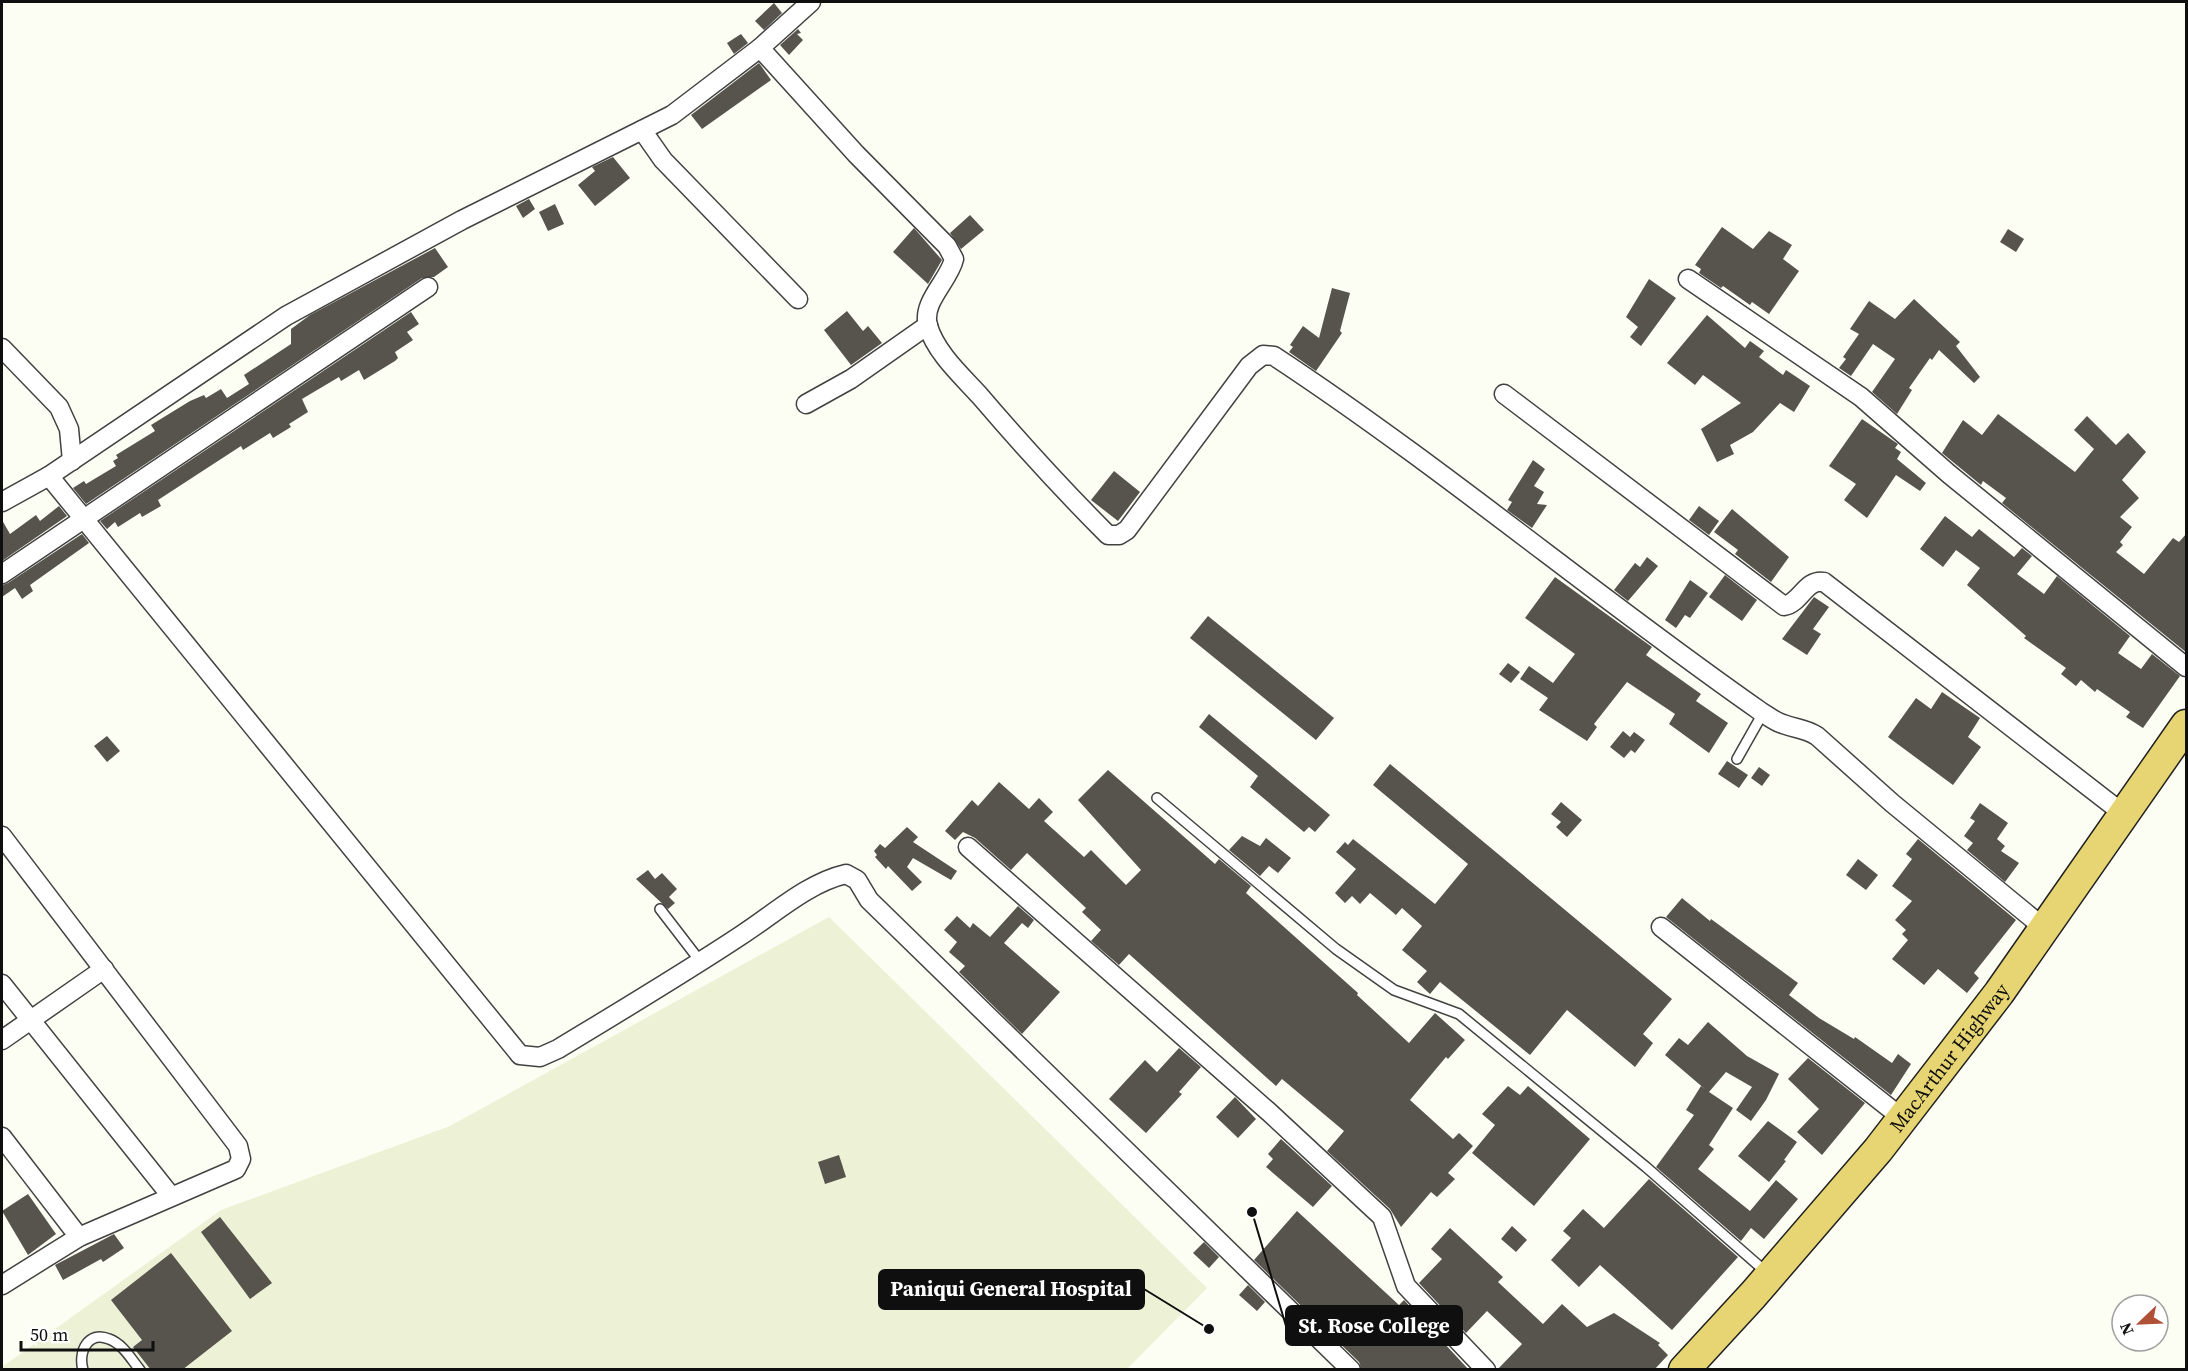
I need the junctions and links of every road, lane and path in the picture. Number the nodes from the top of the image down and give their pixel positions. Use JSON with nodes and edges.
{"nodes":[{"id":1,"x":811,"y":2,"type":"edge"},
{"id":2,"x":760,"y":48,"type":"junction"},
{"id":3,"x":642,"y":130,"type":"junction"},
{"id":4,"x":1688,"y":279,"type":"dead end"},
{"id":5,"x":428,"y":287,"type":"dead end"},
{"id":6,"x":798,"y":299,"type":"dead end"},
{"id":7,"x":928,"y":325,"type":"junction"},
{"id":8,"x":2,"y":348,"type":"edge"},
{"id":9,"x":1504,"y":394,"type":"dead end"},
{"id":10,"x":806,"y":404,"type":"dead end"},
{"id":11,"x":72,"y":461,"type":"junction"},
{"id":12,"x":49,"y":476,"type":"junction"},
{"id":13,"x":2,"y":502,"type":"edge"},
{"id":14,"x":83,"y":518,"type":"junction"},
{"id":15,"x":2,"y":574,"type":"edge"},
{"id":16,"x":2187,"y":667,"type":"edge"},
{"id":17,"x":1763,"y":713,"type":"junction"},
{"id":18,"x":2187,"y":725,"type":"edge"},
{"id":19,"x":1737,"y":759,"type":"dead end"},
{"id":20,"x":1157,"y":798,"type":"dead end"},
{"id":21,"x":2125,"y":816,"type":"junction"},
{"id":22,"x":2,"y":836,"type":"edge"},
{"id":23,"x":968,"y":846,"type":"dead end"},
{"id":24,"x":660,"y":909,"type":"dead end"},
{"id":25,"x":1661,"y":927,"type":"dead end"},
{"id":26,"x":2044,"y":928,"type":"junction"},
{"id":27,"x":700,"y":961,"type":"junction"},
{"id":28,"x":105,"y":969,"type":"junction"},
{"id":29,"x":2,"y":984,"type":"edge"},
{"id":30,"x":29,"y":1019,"type":"junction"},
{"id":31,"x":2,"y":1040,"type":"edge"},
{"id":32,"x":1902,"y":1118,"type":"junction"},
{"id":33,"x":2,"y":1137,"type":"edge"},
{"id":34,"x":171,"y":1196,"type":"junction"},
{"id":35,"x":79,"y":1237,"type":"junction"},
{"id":36,"x":1770,"y":1275,"type":"junction"},
{"id":37,"x":2,"y":1284,"type":"edge"},
{"id":38,"x":83,"y":1370,"type":"edge"},
{"id":39,"x":140,"y":1370,"type":"edge"},
{"id":40,"x":1351,"y":1370,"type":"edge"},
{"id":41,"x":1486,"y":1370,"type":"edge"},
{"id":42,"x":1684,"y":1370,"type":"edge"}],
"edges":[{"from":1,"to":2,"type":"street"},
{"from":2,"to":3,"type":"street"},
{"from":2,"to":7,"type":"street"},
{"from":3,"to":6,"type":"street"},
{"from":3,"to":11,"type":"street"},
{"from":4,"to":16,"type":"street"},
{"from":5,"to":14,"type":"street"},
{"from":7,"to":10,"type":"street"},
{"from":7,"to":17,"type":"street"},
{"from":8,"to":11,"type":"street"},
{"from":9,"to":21,"type":"street"},
{"from":11,"to":12,"type":"street"},
{"from":12,"to":13,"type":"street"},
{"from":12,"to":14,"type":"street"},
{"from":14,"to":15,"type":"street"},
{"from":14,"to":27,"type":"street"},
{"from":17,"to":19,"type":"lane"},
{"from":17,"to":26,"type":"street"},
{"from":18,"to":21,"type":"highway","name":"MacArthur Highway"},
{"from":20,"to":36,"type":"lane"},
{"from":21,"to":26,"type":"highway","name":"MacArthur Highway"},
{"from":22,"to":28,"type":"street"},
{"from":23,"to":41,"type":"street"},
{"from":24,"to":27,"type":"lane"},
{"from":25,"to":32,"type":"street"},
{"from":26,"to":32,"type":"highway","name":"MacArthur Highway"},
{"from":27,"to":40,"type":"street"},
{"from":28,"to":30,"type":"street"},
{"from":28,"to":34,"type":"street"},
{"from":29,"to":30,"type":"street"},
{"from":30,"to":31,"type":"street"},
{"from":30,"to":34,"type":"street"},
{"from":32,"to":36,"type":"highway","name":"MacArthur Highway"},
{"from":33,"to":35,"type":"street"},
{"from":34,"to":35,"type":"street"},
{"from":35,"to":37,"type":"street"},
{"from":36,"to":42,"type":"highway","name":"MacArthur Highway"},
{"from":38,"to":39,"type":"lane"}]}
